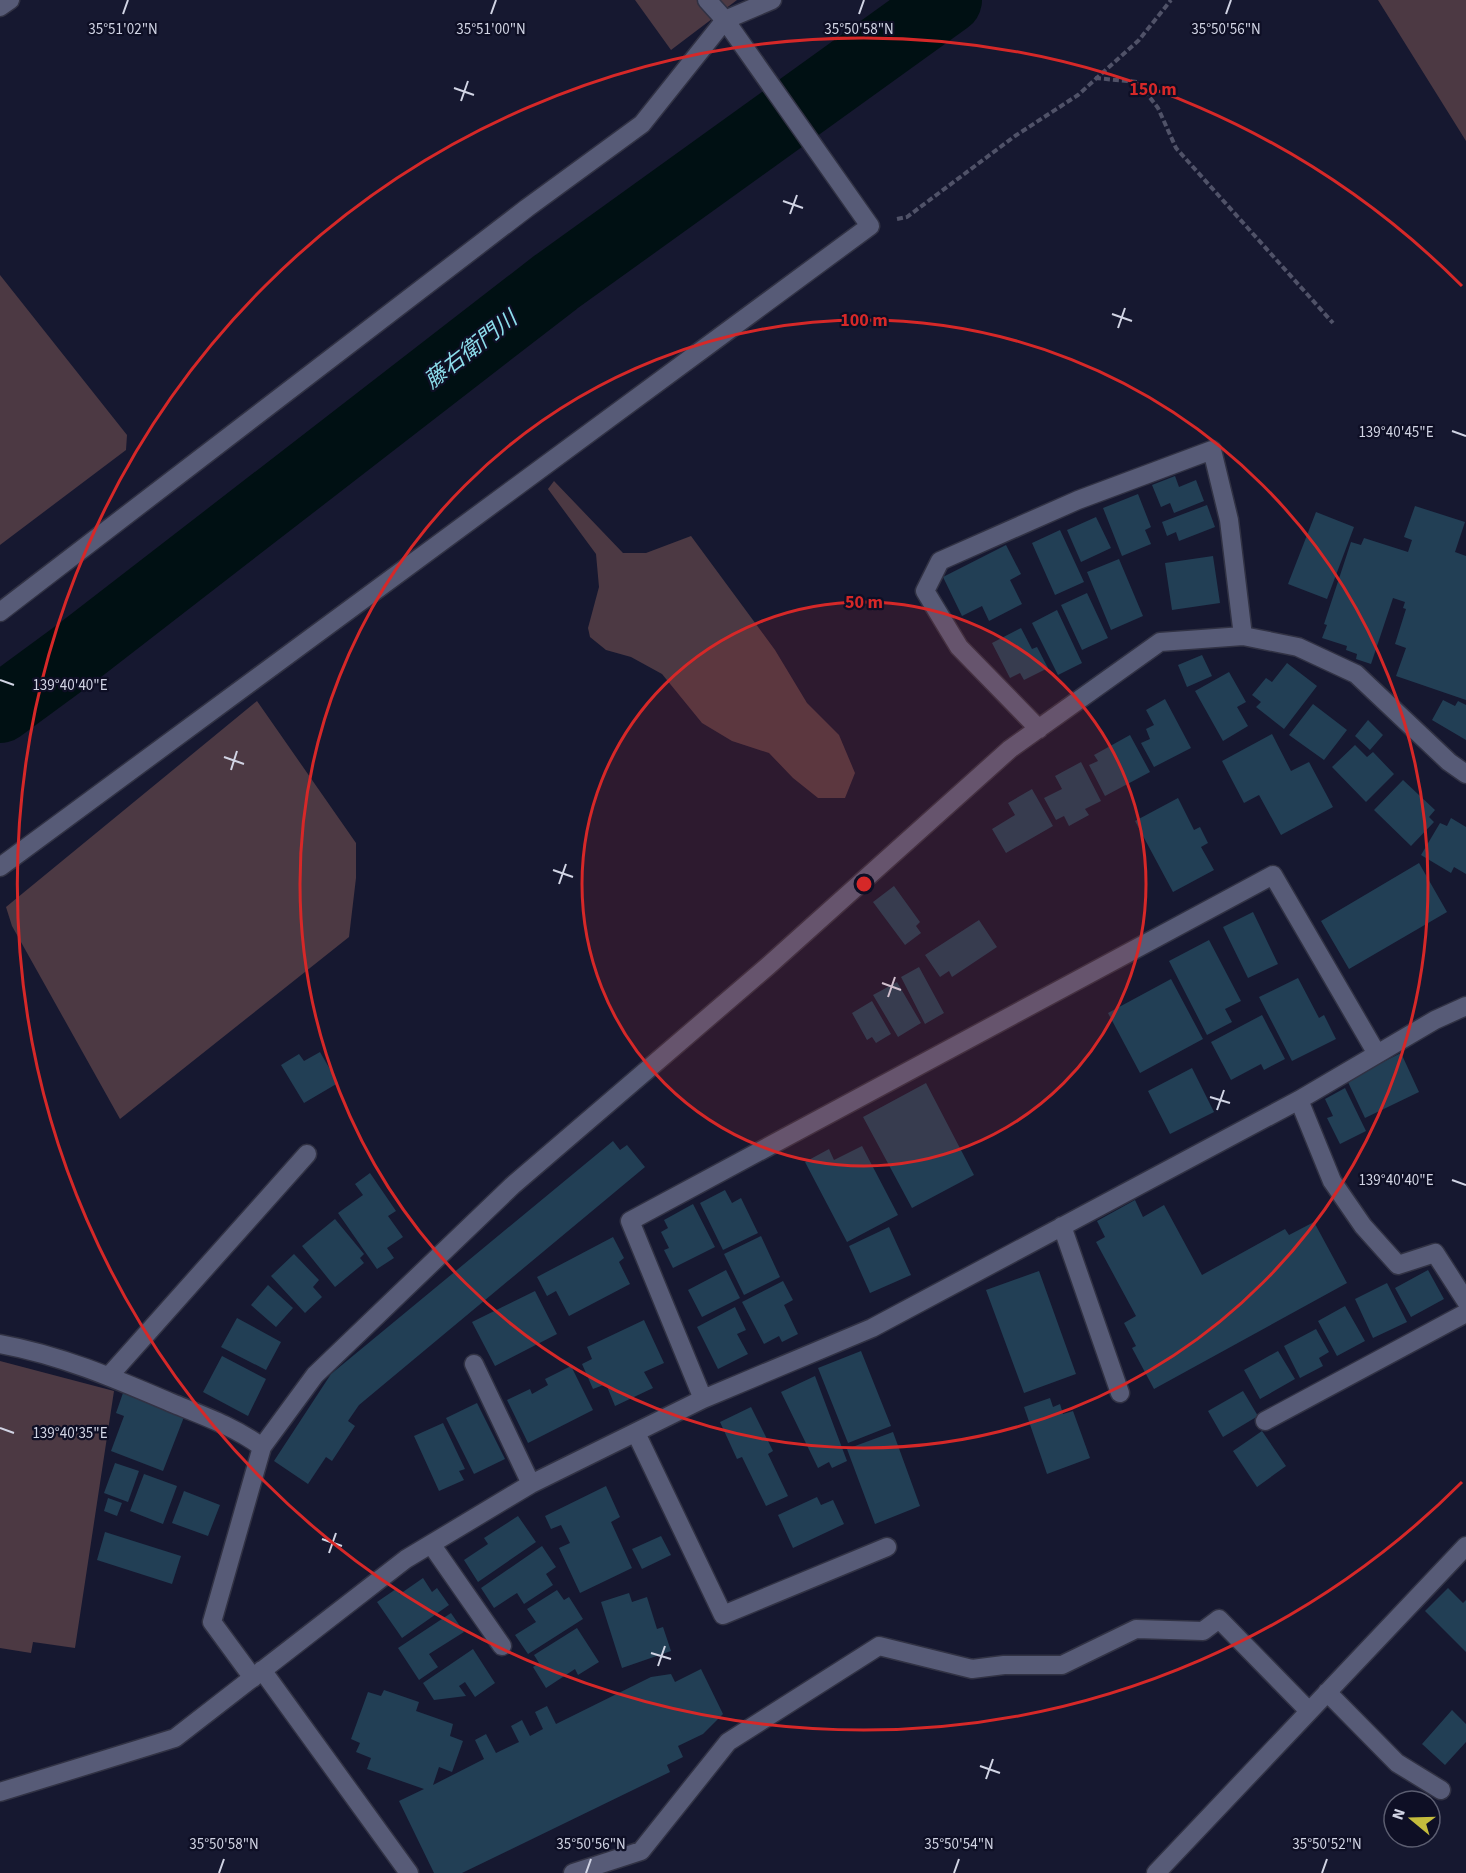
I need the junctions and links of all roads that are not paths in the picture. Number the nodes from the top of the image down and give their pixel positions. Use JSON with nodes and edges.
{"nodes":[{"id":1,"x":10,"y":0,"type":"edge"},
{"id":2,"x":707,"y":0,"type":"edge"},
{"id":3,"x":772,"y":0,"type":"edge"},
{"id":4,"x":0,"y":7,"type":"edge"},
{"id":5,"x":724,"y":20,"type":"junction"},
{"id":6,"x":0,"y":612,"type":"edge"},
{"id":7,"x":1243,"y":636,"type":"junction"},
{"id":8,"x":1039,"y":729,"type":"junction"},
{"id":9,"x":1466,"y":774,"type":"edge"},
{"id":10,"x":0,"y":867,"type":"edge"},
{"id":11,"x":1466,"y":1006,"type":"edge"},
{"id":12,"x":1377,"y":1054,"type":"junction"},
{"id":13,"x":1299,"y":1100,"type":"junction"},
{"id":14,"x":307,"y":1154,"type":"dead end"},
{"id":15,"x":1062,"y":1226,"type":"junction"},
{"id":16,"x":1466,"y":1301,"type":"edge"},
{"id":17,"x":1466,"y":1312,"type":"edge"},
{"id":18,"x":0,"y":1344,"type":"edge"},
{"id":19,"x":474,"y":1364,"type":"dead end"},
{"id":20,"x":109,"y":1376,"type":"junction"},
{"id":21,"x":1120,"y":1393,"type":"dead end"},
{"id":22,"x":703,"y":1399,"type":"junction"},
{"id":23,"x":1266,"y":1421,"type":"dead end"},
{"id":24,"x":636,"y":1433,"type":"junction"},
{"id":25,"x":262,"y":1447,"type":"junction"},
{"id":26,"x":531,"y":1484,"type":"junction"},
{"id":27,"x":431,"y":1544,"type":"junction"},
{"id":28,"x":1466,"y":1546,"type":"edge"},
{"id":29,"x":887,"y":1547,"type":"dead end"},
{"id":30,"x":502,"y":1646,"type":"dead end"},
{"id":31,"x":258,"y":1674,"type":"junction"},
{"id":32,"x":1327,"y":1692,"type":"junction"},
{"id":33,"x":1309,"y":1711,"type":"junction"},
{"id":34,"x":1440,"y":1789,"type":"edge"},
{"id":35,"x":0,"y":1792,"type":"edge"},
{"id":36,"x":410,"y":1873,"type":"edge"},
{"id":37,"x":573,"y":1873,"type":"edge"},
{"id":38,"x":1156,"y":1873,"type":"edge"}],
"edges":[{"from":1,"to":4,"type":"street"},
{"from":2,"to":5,"type":"street"},
{"from":3,"to":5,"type":"street"},
{"from":5,"to":6,"type":"street"},
{"from":5,"to":10,"type":"street"},
{"from":7,"to":8,"type":"street"},
{"from":7,"to":8,"type":"street"},
{"from":7,"to":9,"type":"street"},
{"from":8,"to":25,"type":"street"},
{"from":11,"to":12,"type":"street"},
{"from":12,"to":13,"type":"street"},
{"from":12,"to":22,"type":"street"},
{"from":13,"to":15,"type":"street"},
{"from":13,"to":16,"type":"street"},
{"from":14,"to":20,"type":"street"},
{"from":15,"to":21,"type":"street"},
{"from":15,"to":22,"type":"street"},
{"from":17,"to":23,"type":"street"},
{"from":18,"to":20,"type":"street"},
{"from":19,"to":26,"type":"street"},
{"from":20,"to":25,"type":"street"},
{"from":22,"to":24,"type":"street"},
{"from":24,"to":26,"type":"street"},
{"from":24,"to":29,"type":"street"},
{"from":25,"to":31,"type":"street"},
{"from":26,"to":27,"type":"street"},
{"from":27,"to":30,"type":"street"},
{"from":27,"to":31,"type":"street"},
{"from":28,"to":32,"type":"street"},
{"from":31,"to":35,"type":"street"},
{"from":31,"to":36,"type":"street"},
{"from":32,"to":33,"type":"street"},
{"from":32,"to":34,"type":"street"},
{"from":33,"to":37,"type":"street"},
{"from":33,"to":38,"type":"street"}]}
